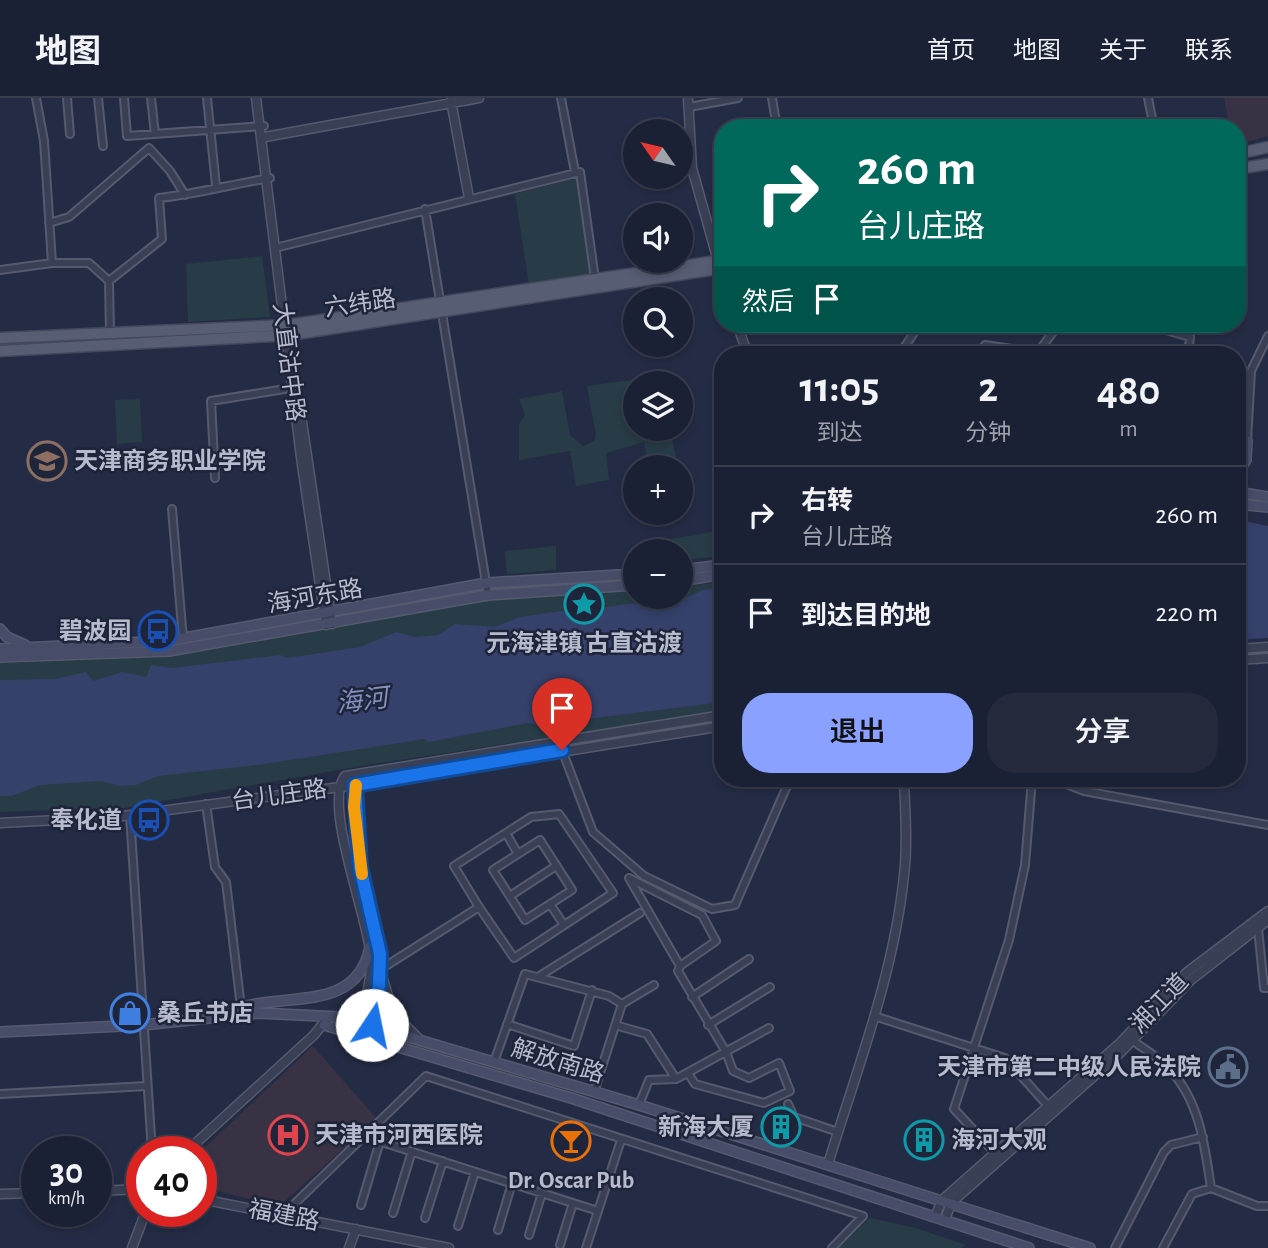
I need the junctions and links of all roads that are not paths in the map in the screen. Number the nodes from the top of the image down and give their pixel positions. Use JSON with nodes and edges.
{"nodes":[{"id":1,"x":36,"y":98,"type":"edge"},
{"id":2,"x":67,"y":98,"type":"edge"},
{"id":3,"x":98,"y":98,"type":"edge"},
{"id":4,"x":124,"y":98,"type":"edge"},
{"id":5,"x":151,"y":98,"type":"edge"},
{"id":6,"x":207,"y":98,"type":"edge"},
{"id":7,"x":258,"y":98,"type":"edge"},
{"id":8,"x":479,"y":98,"type":"edge"},
{"id":9,"x":561,"y":98,"type":"edge"},
{"id":10,"x":738,"y":98,"type":"edge"},
{"id":11,"x":772,"y":98,"type":"edge"},
{"id":12,"x":1149,"y":98,"type":"edge"},
{"id":13,"x":451,"y":101,"type":"edge"},
{"id":14,"x":688,"y":102,"type":"edge"},
{"id":15,"x":776,"y":119,"type":"edge"},
{"id":16,"x":1152,"y":119,"type":"edge"},
{"id":17,"x":262,"y":126,"type":"junction"},
{"id":18,"x":210,"y":130,"type":"junction"},
{"id":19,"x":70,"y":134,"type":"dead end"},
{"id":20,"x":155,"y":134,"type":"junction"},
{"id":21,"x":265,"y":137,"type":"junction"},
{"id":22,"x":103,"y":146,"type":"dead end"},
{"id":23,"x":1268,"y":148,"type":"edge"},
{"id":24,"x":1246,"y":152,"type":"edge"},
{"id":25,"x":1268,"y":164,"type":"edge"},
{"id":26,"x":1246,"y":168,"type":"edge"},
{"id":27,"x":577,"y":172,"type":"junction"},
{"id":28,"x":268,"y":178,"type":"junction"},
{"id":29,"x":216,"y":186,"type":"junction"},
{"id":30,"x":185,"y":195,"type":"junction"},
{"id":31,"x":470,"y":198,"type":"junction"},
{"id":32,"x":425,"y":209,"type":"junction"},
{"id":33,"x":49,"y":223,"type":"junction"},
{"id":34,"x":714,"y":244,"type":"edge"},
{"id":35,"x":279,"y":247,"type":"junction"},
{"id":36,"x":52,"y":263,"type":"junction"},
{"id":37,"x":714,"y":269,"type":"edge"},
{"id":38,"x":714,"y":269,"type":"edge"},
{"id":39,"x":0,"y":270,"type":"edge"},
{"id":40,"x":595,"y":279,"type":"junction"},
{"id":41,"x":109,"y":281,"type":"junction"},
{"id":42,"x":442,"y":307,"type":"junction"},
{"id":43,"x":287,"y":330,"type":"junction"},
{"id":44,"x":110,"y":333,"type":"junction"},
{"id":45,"x":1175,"y":333,"type":"edge"},
{"id":46,"x":1268,"y":336,"type":"edge"},
{"id":47,"x":0,"y":338,"type":"edge"},
{"id":48,"x":1189,"y":346,"type":"edge"},
{"id":49,"x":0,"y":351,"type":"edge"},
{"id":50,"x":295,"y":388,"type":"junction"},
{"id":51,"x":1246,"y":410,"type":"edge"},
{"id":52,"x":215,"y":478,"type":"dead end"},
{"id":53,"x":1246,"y":493,"type":"edge"},
{"id":54,"x":1268,"y":497,"type":"edge"},
{"id":55,"x":1246,"y":505,"type":"edge"},
{"id":56,"x":1268,"y":507,"type":"edge"},
{"id":57,"x":172,"y":509,"type":"dead end"},
{"id":58,"x":714,"y":566,"type":"edge"},
{"id":59,"x":693,"y":569,"type":"edge"},
{"id":60,"x":623,"y":575,"type":"edge"},
{"id":61,"x":714,"y":576,"type":"edge"},
{"id":62,"x":693,"y":579,"type":"edge"},
{"id":63,"x":487,"y":583,"type":"junction"},
{"id":64,"x":623,"y":585,"type":"edge"},
{"id":65,"x":488,"y":595,"type":"junction"},
{"id":66,"x":328,"y":619,"type":"junction"},
{"id":67,"x":0,"y":629,"type":"edge"},
{"id":68,"x":183,"y":639,"type":"junction"},
{"id":69,"x":1268,"y":647,"type":"edge"},
{"id":70,"x":37,"y":648,"type":"junction"},
{"id":71,"x":1246,"y":648,"type":"edge"},
{"id":72,"x":0,"y":649,"type":"edge"},
{"id":73,"x":0,"y":657,"type":"edge"},
{"id":74,"x":1268,"y":658,"type":"edge"},
{"id":75,"x":1246,"y":659,"type":"edge"},
{"id":76,"x":714,"y":716,"type":"edge"},
{"id":77,"x":714,"y":727,"type":"edge"},
{"id":78,"x":562,"y":750,"type":"junction"},
{"id":79,"x":356,"y":773,"type":"junction"},
{"id":80,"x":355,"y":785,"type":"junction"},
{"id":81,"x":339,"y":787,"type":"junction"},
{"id":82,"x":787,"y":787,"type":"edge"},
{"id":83,"x":904,"y":787,"type":"edge"},
{"id":84,"x":1031,"y":787,"type":"edge"},
{"id":85,"x":1074,"y":787,"type":"edge"},
{"id":86,"x":206,"y":804,"type":"junction"},
{"id":87,"x":130,"y":815,"type":"junction"},
{"id":88,"x":0,"y":823,"type":"edge"},
{"id":89,"x":1268,"y":824,"type":"edge"},
{"id":90,"x":506,"y":833,"type":"junction"},
{"id":91,"x":519,"y":854,"type":"junction"},
{"id":92,"x":556,"y":866,"type":"junction"},
{"id":93,"x":510,"y":895,"type":"junction"},
{"id":94,"x":550,"y":904,"type":"junction"},
{"id":95,"x":479,"y":907,"type":"junction"},
{"id":96,"x":1268,"y":911,"type":"edge"},
{"id":97,"x":640,"y":913,"type":"dead end"},
{"id":98,"x":1268,"y":920,"type":"edge"},
{"id":99,"x":564,"y":925,"type":"junction"},
{"id":100,"x":1258,"y":928,"type":"junction"},
{"id":101,"x":370,"y":947,"type":"junction"},
{"id":102,"x":749,"y":959,"type":"dead end"},
{"id":103,"x":680,"y":966,"type":"junction"},
{"id":104,"x":381,"y":969,"type":"junction"},
{"id":105,"x":538,"y":977,"type":"junction"},
{"id":106,"x":654,"y":985,"type":"dead end"},
{"id":107,"x":770,"y":987,"type":"dead end"},
{"id":108,"x":1268,"y":988,"type":"edge"},
{"id":109,"x":592,"y":990,"type":"junction"},
{"id":110,"x":692,"y":997,"type":"junction"},
{"id":111,"x":622,"y":1004,"type":"junction"},
{"id":112,"x":241,"y":1007,"type":"junction"},
{"id":113,"x":224,"y":1014,"type":"junction"},
{"id":114,"x":874,"y":1016,"type":"junction"},
{"id":115,"x":326,"y":1020,"type":"junction"},
{"id":116,"x":360,"y":1021,"type":"junction"},
{"id":117,"x":507,"y":1024,"type":"junction"},
{"id":118,"x":142,"y":1025,"type":"junction"},
{"id":119,"x":372,"y":1025,"type":"junction"},
{"id":120,"x":615,"y":1025,"type":"junction"},
{"id":121,"x":708,"y":1025,"type":"junction"},
{"id":122,"x":769,"y":1028,"type":"dead end"},
{"id":123,"x":0,"y":1031,"type":"edge"},
{"id":124,"x":357,"y":1033,"type":"junction"},
{"id":125,"x":369,"y":1036,"type":"junction"},
{"id":126,"x":421,"y":1039,"type":"junction"},
{"id":127,"x":1133,"y":1041,"type":"junction"},
{"id":128,"x":974,"y":1049,"type":"junction"},
{"id":129,"x":726,"y":1052,"type":"junction"},
{"id":130,"x":494,"y":1062,"type":"junction"},
{"id":131,"x":688,"y":1073,"type":"junction"},
{"id":132,"x":676,"y":1079,"type":"junction"},
{"id":133,"x":147,"y":1086,"type":"junction"},
{"id":134,"x":594,"y":1092,"type":"junction"},
{"id":135,"x":0,"y":1094,"type":"edge"},
{"id":136,"x":788,"y":1104,"type":"dead end"},
{"id":137,"x":639,"y":1105,"type":"junction"},
{"id":138,"x":1049,"y":1107,"type":"junction"},
{"id":139,"x":838,"y":1132,"type":"junction"},
{"id":140,"x":151,"y":1136,"type":"edge"},
{"id":141,"x":203,"y":1136,"type":"edge"},
{"id":142,"x":366,"y":1137,"type":"junction"},
{"id":143,"x":1203,"y":1137,"type":"junction"},
{"id":144,"x":621,"y":1140,"type":"junction"},
{"id":145,"x":380,"y":1141,"type":"junction"},
{"id":146,"x":412,"y":1152,"type":"junction"},
{"id":147,"x":996,"y":1154,"type":"junction"},
{"id":148,"x":443,"y":1161,"type":"junction"},
{"id":149,"x":828,"y":1164,"type":"junction"},
{"id":150,"x":475,"y":1172,"type":"junction"},
{"id":151,"x":512,"y":1184,"type":"junction"},
{"id":152,"x":1211,"y":1188,"type":"junction"},
{"id":153,"x":21,"y":1193,"type":"edge"},
{"id":154,"x":542,"y":1193,"type":"junction"},
{"id":155,"x":0,"y":1194,"type":"edge"},
{"id":156,"x":217,"y":1202,"type":"edge"},
{"id":157,"x":947,"y":1202,"type":"junction"},
{"id":158,"x":573,"y":1203,"type":"junction"},
{"id":159,"x":361,"y":1205,"type":"dead end"},
{"id":160,"x":1268,"y":1206,"type":"edge"},
{"id":161,"x":598,"y":1211,"type":"junction"},
{"id":162,"x":393,"y":1213,"type":"dead end"},
{"id":163,"x":283,"y":1215,"type":"junction"},
{"id":164,"x":425,"y":1218,"type":"dead end"},
{"id":165,"x":940,"y":1218,"type":"junction"},
{"id":166,"x":458,"y":1226,"type":"dead end"},
{"id":167,"x":140,"y":1227,"type":"edge"},
{"id":168,"x":356,"y":1230,"type":"junction"},
{"id":169,"x":498,"y":1230,"type":"dead end"},
{"id":170,"x":529,"y":1235,"type":"dead end"},
{"id":171,"x":560,"y":1245,"type":"dead end"},
{"id":172,"x":132,"y":1248,"type":"edge"},
{"id":173,"x":349,"y":1248,"type":"edge"},
{"id":174,"x":449,"y":1248,"type":"edge"},
{"id":175,"x":586,"y":1248,"type":"edge"},
{"id":176,"x":832,"y":1248,"type":"edge"},
{"id":177,"x":1029,"y":1248,"type":"edge"},
{"id":178,"x":1090,"y":1248,"type":"edge"},
{"id":179,"x":1115,"y":1248,"type":"edge"},
{"id":180,"x":1163,"y":1248,"type":"edge"}],
"edges":[{"from":1,"to":33,"type":"street"},
{"from":2,"to":19,"type":"street"},
{"from":3,"to":22,"type":"street"},
{"from":4,"to":20,"type":"street"},
{"from":5,"to":20,"type":"street"},
{"from":6,"to":18,"type":"street"},
{"from":7,"to":17,"type":"street","name":"大直沽中路"},
{"from":8,"to":13,"type":"street"},
{"from":9,"to":27,"type":"street"},
{"from":10,"to":14,"type":"street"},
{"from":11,"to":15,"type":"street"},
{"from":12,"to":16,"type":"street"},
{"from":13,"to":21,"type":"street"},
{"from":13,"to":31,"type":"street"},
{"from":14,"to":34,"type":"street"},
{"from":17,"to":18,"type":"street"},
{"from":17,"to":21,"type":"street","name":"大直沽中路"},
{"from":17,"to":28,"type":"street","name":"大直沽中路"},
{"from":18,"to":20,"type":"street"},
{"from":18,"to":29,"type":"street"},
{"from":21,"to":28,"type":"street","name":"大直沽中路"},
{"from":23,"to":24,"type":"main road"},
{"from":25,"to":26,"type":"main road"},
{"from":27,"to":31,"type":"street"},
{"from":27,"to":40,"type":"street"},
{"from":28,"to":29,"type":"street"},
{"from":28,"to":35,"type":"street","name":"大直沽中路"},
{"from":28,"to":43,"type":"street","name":"大直沽中路"},
{"from":29,"to":30,"type":"street"},
{"from":30,"to":33,"type":"street"},
{"from":30,"to":41,"type":"street"},
{"from":31,"to":32,"type":"street"},
{"from":32,"to":35,"type":"street"},
{"from":32,"to":42,"type":"street"},
{"from":33,"to":36,"type":"street"},
{"from":35,"to":43,"type":"street","name":"大直沽中路"},
{"from":36,"to":39,"type":"street"},
{"from":36,"to":41,"type":"street"},
{"from":37,"to":40,"type":"main road","name":"六纬路"},
{"from":38,"to":42,"type":"main road","name":"六纬路"},
{"from":40,"to":42,"type":"main road","name":"六纬路"},
{"from":41,"to":44,"type":"street"},
{"from":42,"to":43,"type":"main road","name":"六纬路"},
{"from":42,"to":63,"type":"street"},
{"from":43,"to":44,"type":"main road","name":"六纬路"},
{"from":43,"to":49,"type":"main road","name":"六纬路"},
{"from":43,"to":50,"type":"street","name":"大直沽中路"},
{"from":44,"to":47,"type":"main road","name":"六纬路"},
{"from":45,"to":48,"type":"street"},
{"from":46,"to":51,"type":"street"},
{"from":50,"to":52,"type":"street"},
{"from":50,"to":66,"type":"street","name":"大直沽中路"},
{"from":53,"to":54,"type":"main road"},
{"from":55,"to":56,"type":"main road"},
{"from":57,"to":68,"type":"street"},
{"from":58,"to":59,"type":"main road"},
{"from":60,"to":63,"type":"main road","name":"海河东路"},
{"from":61,"to":62,"type":"main road"},
{"from":63,"to":65,"type":"street"},
{"from":63,"to":66,"type":"main road","name":"海河东路"},
{"from":64,"to":65,"type":"main road","name":"海河东路"},
{"from":65,"to":66,"type":"main road","name":"海河东路"},
{"from":66,"to":68,"type":"main road","name":"海河东路"},
{"from":66,"to":73,"type":"main road","name":"海河东路"},
{"from":67,"to":70,"type":"main road"},
{"from":68,"to":70,"type":"main road","name":"海河东路"},
{"from":69,"to":71,"type":"street"},
{"from":70,"to":72,"type":"main road","name":"海河东路"},
{"from":74,"to":75,"type":"street"},
{"from":76,"to":79,"type":"street","name":"台儿庄路"},
{"from":77,"to":78,"type":"street","name":"台儿庄路"},
{"from":78,"to":80,"type":"street","name":"台儿庄路"},
{"from":78,"to":82,"type":"street"},
{"from":79,"to":80,"type":"street"},
{"from":79,"to":81,"type":"street"},
{"from":80,"to":81,"type":"street","name":"台儿庄路"},
{"from":80,"to":104,"type":"street"},
{"from":81,"to":86,"type":"street","name":"台儿庄路"},
{"from":81,"to":101,"type":"street"},
{"from":83,"to":114,"type":"street"},
{"from":84,"to":128,"type":"street"},
{"from":85,"to":89,"type":"street"},
{"from":86,"to":87,"type":"street","name":"台儿庄路"},
{"from":86,"to":112,"type":"street"},
{"from":87,"to":88,"type":"street","name":"台儿庄路"},
{"from":87,"to":118,"type":"street"},
{"from":90,"to":91,"type":"street"},
{"from":90,"to":95,"type":"street"},
{"from":90,"to":99,"type":"street"},
{"from":91,"to":92,"type":"street"},
{"from":91,"to":93,"type":"street"},
{"from":92,"to":93,"type":"street"},
{"from":92,"to":94,"type":"street"},
{"from":93,"to":94,"type":"street"},
{"from":94,"to":99,"type":"street"},
{"from":95,"to":99,"type":"street"},
{"from":95,"to":104,"type":"street"},
{"from":96,"to":138,"type":"street","name":"湘江道"},
{"from":97,"to":105,"type":"street"},
{"from":98,"to":100,"type":"street","name":"湘江道"},
{"from":100,"to":108,"type":"street"},
{"from":100,"to":127,"type":"street","name":"湘江道"},
{"from":101,"to":112,"type":"main road"},
{"from":101,"to":116,"type":"street"},
{"from":102,"to":110,"type":"street"},
{"from":103,"to":103,"type":"street"},
{"from":103,"to":110,"type":"street"},
{"from":104,"to":119,"type":"street"},
{"from":104,"to":126,"type":"street"},
{"from":105,"to":109,"type":"street"},
{"from":105,"to":117,"type":"street"},
{"from":106,"to":111,"type":"street"},
{"from":107,"to":121,"type":"street"},
{"from":109,"to":111,"type":"street"},
{"from":109,"to":117,"type":"street"},
{"from":110,"to":121,"type":"street"},
{"from":111,"to":120,"type":"street"},
{"from":112,"to":113,"type":"main road"},
{"from":113,"to":115,"type":"main road","name":"解放南路"},
{"from":113,"to":118,"type":"main road","name":"解放南路"},
{"from":114,"to":128,"type":"street"},
{"from":114,"to":139,"type":"street"},
{"from":115,"to":116,"type":"main road","name":"解放南路"},
{"from":115,"to":124,"type":"main road","name":"解放南路"},
{"from":115,"to":141,"type":"street"},
{"from":116,"to":119,"type":"main road","name":"解放南路"},
{"from":116,"to":124,"type":"street"},
{"from":117,"to":130,"type":"street"},
{"from":118,"to":123,"type":"main road","name":"解放南路"},
{"from":118,"to":133,"type":"street"},
{"from":119,"to":125,"type":"street"},
{"from":119,"to":126,"type":"main road","name":"解放南路"},
{"from":120,"to":132,"type":"street"},
{"from":120,"to":134,"type":"street"},
{"from":121,"to":129,"type":"street"},
{"from":122,"to":129,"type":"street"},
{"from":124,"to":125,"type":"main road","name":"解放南路"},
{"from":125,"to":165,"type":"main road","name":"解放南路"},
{"from":126,"to":130,"type":"main road","name":"解放南路"},
{"from":127,"to":143,"type":"street"},
{"from":127,"to":157,"type":"street","name":"湘江道"},
{"from":128,"to":138,"type":"street"},
{"from":128,"to":147,"type":"street"},
{"from":129,"to":131,"type":"street"},
{"from":129,"to":131,"type":"street"},
{"from":130,"to":134,"type":"main road","name":"解放南路"},
{"from":131,"to":132,"type":"street"},
{"from":132,"to":137,"type":"street"},
{"from":133,"to":135,"type":"street"},
{"from":133,"to":140,"type":"street"},
{"from":134,"to":137,"type":"main road","name":"解放南路"},
{"from":136,"to":139,"type":"street"},
{"from":137,"to":149,"type":"main road","name":"解放南路"},
{"from":138,"to":147,"type":"street","name":"湘江道"},
{"from":139,"to":149,"type":"street"},
{"from":142,"to":144,"type":"street"},
{"from":142,"to":145,"type":"street"},
{"from":142,"to":163,"type":"street"},
{"from":143,"to":152,"type":"street"},
{"from":143,"to":179,"type":"street"},
{"from":144,"to":161,"type":"street"},
{"from":144,"to":176,"type":"street"},
{"from":145,"to":146,"type":"street"},
{"from":145,"to":159,"type":"street"},
{"from":146,"to":148,"type":"street"},
{"from":146,"to":162,"type":"street"},
{"from":147,"to":157,"type":"street","name":"湘江道"},
{"from":148,"to":150,"type":"street"},
{"from":148,"to":164,"type":"street"},
{"from":149,"to":157,"type":"main road","name":"解放南路"},
{"from":150,"to":151,"type":"street"},
{"from":150,"to":166,"type":"street"},
{"from":151,"to":154,"type":"street"},
{"from":151,"to":169,"type":"street"},
{"from":152,"to":160,"type":"street"},
{"from":152,"to":180,"type":"street"},
{"from":153,"to":155,"type":"street"},
{"from":154,"to":158,"type":"street"},
{"from":154,"to":170,"type":"street"},
{"from":156,"to":163,"type":"street","name":"福建路"},
{"from":157,"to":165,"type":"street","name":"湘江道"},
{"from":157,"to":178,"type":"main road","name":"解放南路"},
{"from":158,"to":161,"type":"street"},
{"from":158,"to":171,"type":"street"},
{"from":161,"to":175,"type":"street"},
{"from":163,"to":168,"type":"street","name":"福建路"},
{"from":165,"to":177,"type":"main road","name":"解放南路"},
{"from":167,"to":172,"type":"street"},
{"from":168,"to":173,"type":"street"},
{"from":168,"to":174,"type":"street","name":"福建路"}]}
